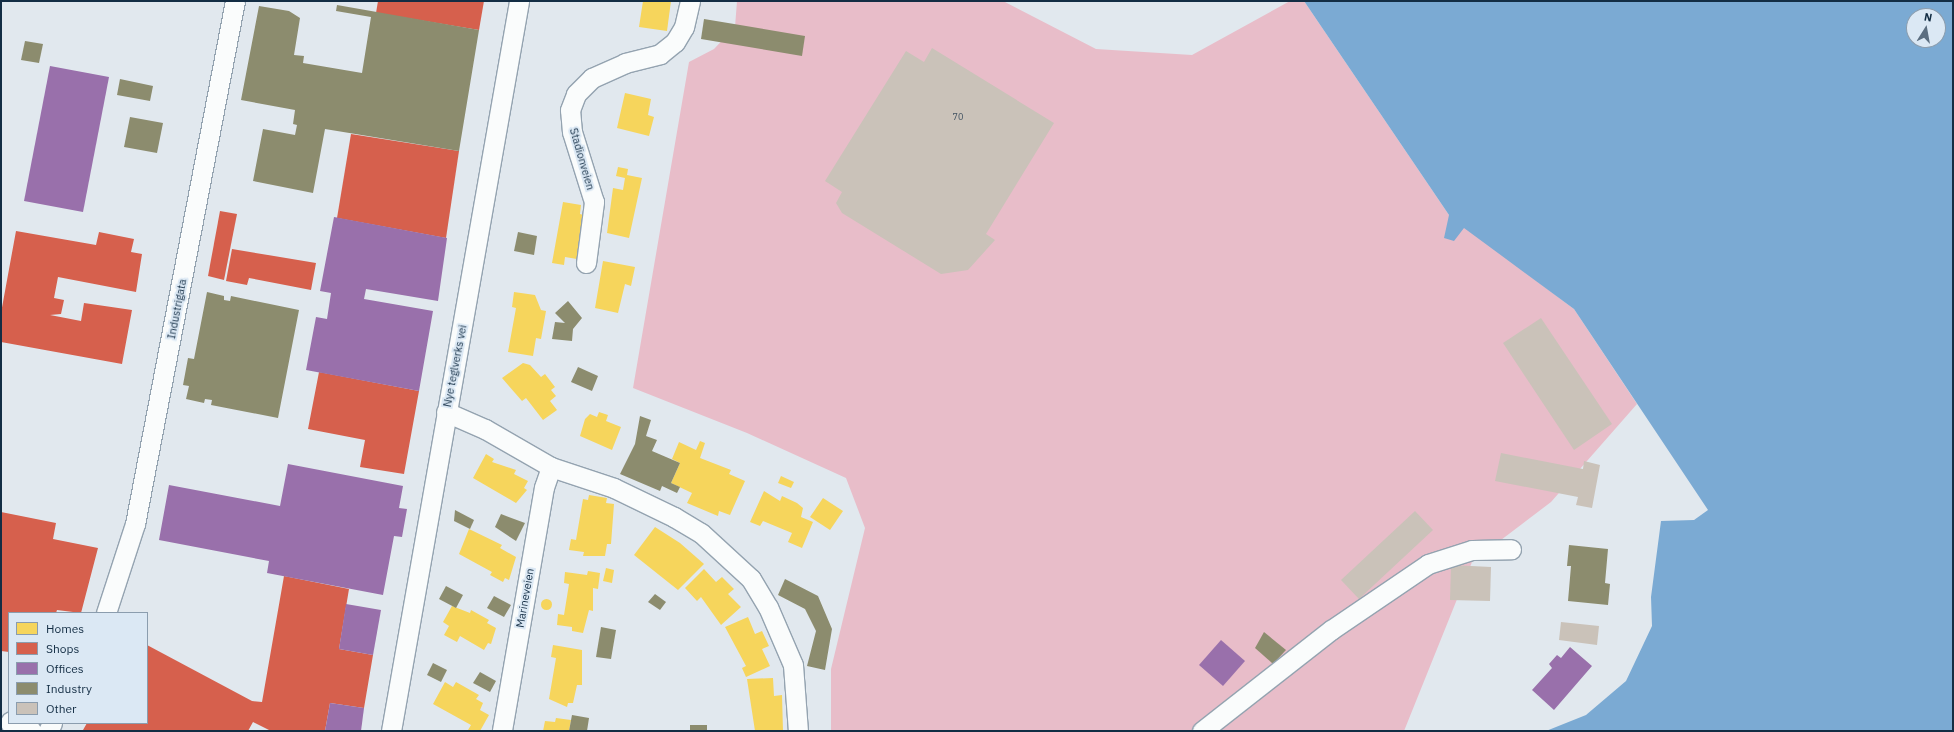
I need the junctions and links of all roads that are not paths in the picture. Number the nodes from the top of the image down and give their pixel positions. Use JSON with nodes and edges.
{"nodes":[{"id":1,"x":235,"y":1,"type":"edge"},
{"id":2,"x":519,"y":1,"type":"edge"},
{"id":3,"x":690,"y":1,"type":"edge"},
{"id":4,"x":586,"y":263,"type":"dead end"},
{"id":5,"x":446,"y":412,"type":"junction"},
{"id":6,"x":551,"y":467,"type":"junction"},
{"id":7,"x":1511,"y":549,"type":"dead end"},
{"id":8,"x":106,"y":612,"type":"edge"},
{"id":9,"x":14,"y":724,"type":"edge"},
{"id":10,"x":30,"y":731,"type":"edge"},
{"id":11,"x":391,"y":731,"type":"edge"},
{"id":12,"x":502,"y":731,"type":"edge"},
{"id":13,"x":798,"y":731,"type":"edge"},
{"id":14,"x":1202,"y":731,"type":"edge"}],
"edges":[{"from":1,"to":8,"type":"street","name":"Industrigata"},
{"from":2,"to":5,"type":"street","name":"Nye teglverks vei"},
{"from":3,"to":4,"type":"street","name":"Stadionveien"},
{"from":5,"to":6,"type":"street"},
{"from":5,"to":11,"type":"street","name":"Nye teglverks vei"},
{"from":6,"to":12,"type":"street","name":"Marineveien"},
{"from":6,"to":13,"type":"street"},
{"from":7,"to":14,"type":"street"},
{"from":9,"to":10,"type":"street"}]}
